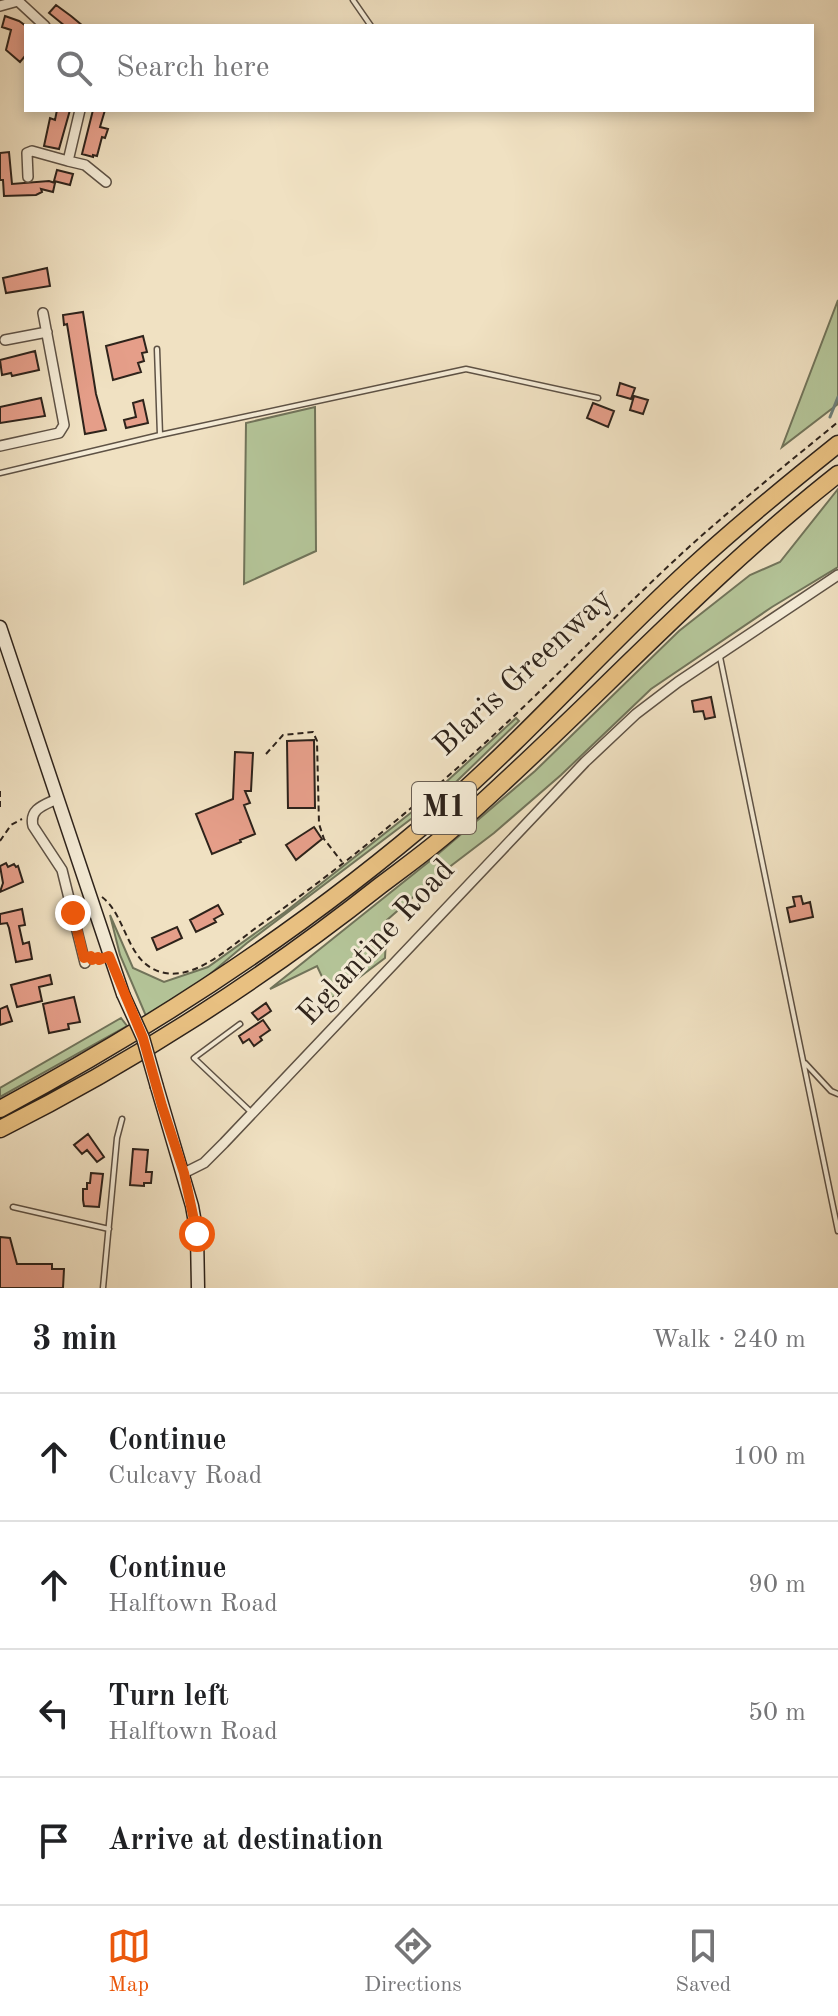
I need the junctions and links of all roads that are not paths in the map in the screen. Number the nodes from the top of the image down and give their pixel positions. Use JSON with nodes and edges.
{"nodes":[{"id":1,"x":353,"y":0,"type":"edge"},
{"id":2,"x":20,"y":1,"type":"edge"},
{"id":3,"x":0,"y":6,"type":"edge"},
{"id":4,"x":43,"y":24,"type":"edge"},
{"id":5,"x":370,"y":24,"type":"edge"},
{"id":6,"x":80,"y":112,"type":"edge"},
{"id":7,"x":68,"y":161,"type":"junction"},
{"id":8,"x":28,"y":177,"type":"dead end"},
{"id":9,"x":106,"y":182,"type":"dead end"},
{"id":10,"x":43,"y":313,"type":"dead end"},
{"id":11,"x":47,"y":332,"type":"junction"},
{"id":12,"x":5,"y":340,"type":"dead end"},
{"id":13,"x":157,"y":349,"type":"dead end"},
{"id":14,"x":598,"y":398,"type":"dead end"},
{"id":15,"x":160,"y":435,"type":"junction"},
{"id":16,"x":838,"y":444,"type":"edge"},
{"id":17,"x":0,"y":446,"type":"edge"},
{"id":18,"x":0,"y":473,"type":"edge"},
{"id":19,"x":838,"y":474,"type":"edge"},
{"id":20,"x":838,"y":575,"type":"edge"},
{"id":21,"x":0,"y":627,"type":"edge"},
{"id":22,"x":719,"y":653,"type":"junction"},
{"id":23,"x":57,"y":799,"type":"junction"},
{"id":24,"x":85,"y":963,"type":"dead end"},
{"id":25,"x":240,"y":1024,"type":"dead end"},
{"id":26,"x":804,"y":1062,"type":"junction"},
{"id":27,"x":838,"y":1094,"type":"edge"},
{"id":28,"x":0,"y":1109,"type":"edge"},
{"id":29,"x":252,"y":1113,"type":"junction"},
{"id":30,"x":122,"y":1119,"type":"dead end"},
{"id":31,"x":0,"y":1129,"type":"edge"},
{"id":32,"x":184,"y":1173,"type":"junction"},
{"id":33,"x":13,"y":1207,"type":"dead end"},
{"id":34,"x":109,"y":1229,"type":"junction"},
{"id":35,"x":838,"y":1231,"type":"edge"},
{"id":36,"x":103,"y":1288,"type":"edge"},
{"id":37,"x":198,"y":1288,"type":"edge"}],
"edges":[{"from":1,"to":5,"type":"lane"},
{"from":2,"to":3,"type":"street"},
{"from":2,"to":4,"type":"street"},
{"from":6,"to":7,"type":"street"},
{"from":7,"to":8,"type":"street"},
{"from":7,"to":9,"type":"street"},
{"from":10,"to":11,"type":"street"},
{"from":11,"to":12,"type":"street"},
{"from":11,"to":17,"type":"street"},
{"from":13,"to":15,"type":"lane"},
{"from":14,"to":15,"type":"lane"},
{"from":15,"to":18,"type":"lane"},
{"from":16,"to":28,"type":"highway","number":"M1"},
{"from":19,"to":31,"type":"highway","number":"M1"},
{"from":20,"to":22,"type":"street","name":"Eglantine Road"},
{"from":21,"to":23,"type":"street"},
{"from":22,"to":26,"type":"lane"},
{"from":22,"to":29,"type":"street","name":"Eglantine Road"},
{"from":23,"to":24,"type":"street"},
{"from":23,"to":32,"type":"street","bridge":true},
{"from":25,"to":29,"type":"lane"},
{"from":26,"to":27,"type":"lane"},
{"from":26,"to":35,"type":"lane"},
{"from":29,"to":32,"type":"street","name":"Eglantine Road"},
{"from":30,"to":34,"type":"lane"},
{"from":32,"to":37,"type":"street"},
{"from":33,"to":34,"type":"lane"},
{"from":34,"to":36,"type":"lane"}]}
